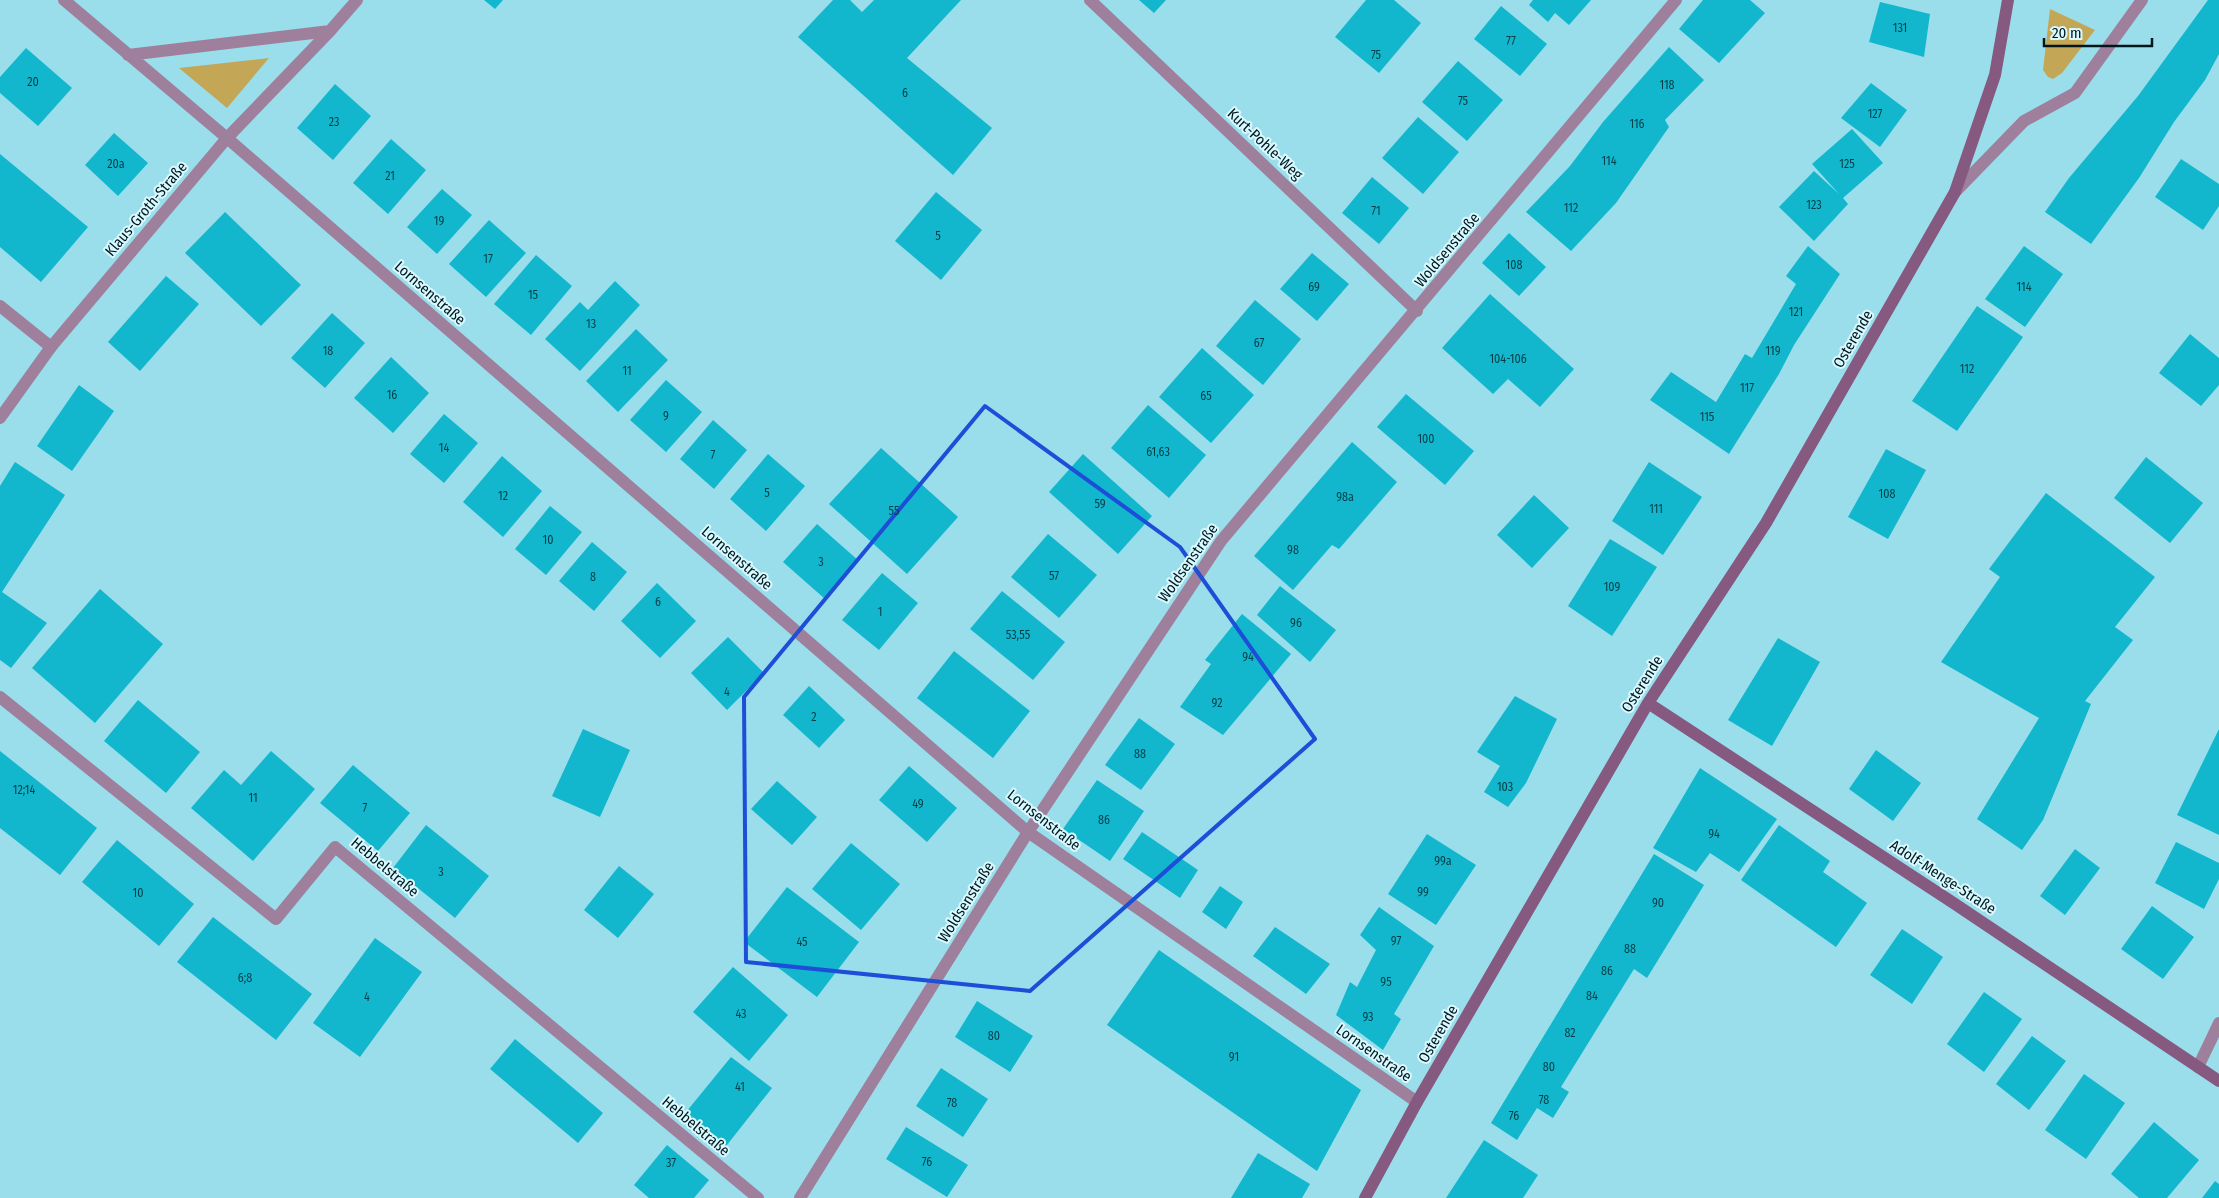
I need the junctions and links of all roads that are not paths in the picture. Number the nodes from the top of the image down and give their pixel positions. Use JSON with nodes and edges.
{"nodes":[{"id":1,"x":64,"y":0,"type":"edge"},
{"id":2,"x":357,"y":0,"type":"edge"},
{"id":3,"x":1090,"y":0,"type":"edge"},
{"id":4,"x":1676,"y":0,"type":"edge"},
{"id":5,"x":2008,"y":0,"type":"edge"},
{"id":6,"x":2142,"y":0,"type":"edge"},
{"id":7,"x":330,"y":31,"type":"junction"},
{"id":8,"x":128,"y":54,"type":"junction"},
{"id":9,"x":227,"y":138,"type":"junction"},
{"id":10,"x":1955,"y":192,"type":"junction"},
{"id":11,"x":0,"y":306,"type":"edge"},
{"id":12,"x":1417,"y":311,"type":"junction"},
{"id":13,"x":51,"y":347,"type":"junction"},
{"id":14,"x":0,"y":418,"type":"edge"},
{"id":15,"x":0,"y":697,"type":"edge"},
{"id":16,"x":1648,"y":703,"type":"junction"},
{"id":17,"x":1028,"y":832,"type":"junction"},
{"id":18,"x":2219,"y":1023,"type":"edge"},
{"id":19,"x":2198,"y":1067,"type":"junction"},
{"id":20,"x":2219,"y":1081,"type":"edge"},
{"id":21,"x":1417,"y":1102,"type":"junction"},
{"id":22,"x":758,"y":1198,"type":"edge"},
{"id":23,"x":800,"y":1198,"type":"edge"},
{"id":24,"x":1365,"y":1198,"type":"edge"}],
"edges":[{"from":1,"to":8,"type":"street","name":"Lornsenstraße"},
{"from":2,"to":7,"type":"street","name":"Klaus-Groth-Straße"},
{"from":3,"to":12,"type":"street","name":"Kurt-Pohle-Weg"},
{"from":4,"to":12,"type":"street","name":"Woldsenstraße"},
{"from":5,"to":10,"type":"main road","name":"Osterende"},
{"from":6,"to":10,"type":"street","name":"Osterende"},
{"from":7,"to":8,"type":"street"},
{"from":7,"to":9,"type":"street","name":"Klaus-Groth-Straße"},
{"from":8,"to":9,"type":"street","name":"Lornsenstraße"},
{"from":9,"to":13,"type":"street","name":"Klaus-Groth-Straße"},
{"from":9,"to":17,"type":"street","name":"Lornsenstraße"},
{"from":10,"to":16,"type":"main road","name":"Osterende"},
{"from":11,"to":13,"type":"street"},
{"from":12,"to":17,"type":"street","name":"Woldsenstraße"},
{"from":13,"to":14,"type":"street","name":"Klaus-Groth-Straße"},
{"from":15,"to":22,"type":"street","name":"Hebbelstraße"},
{"from":16,"to":19,"type":"main road","name":"Adolf-Menge-Straße"},
{"from":16,"to":21,"type":"main road","name":"Osterende"},
{"from":17,"to":21,"type":"street","name":"Lornsenstraße"},
{"from":17,"to":23,"type":"street","name":"Woldsenstraße"},
{"from":18,"to":19,"type":"street"},
{"from":19,"to":20,"type":"main road","name":"Adolf-Menge-Straße"},
{"from":21,"to":24,"type":"main road","name":"Osterende"}]}
